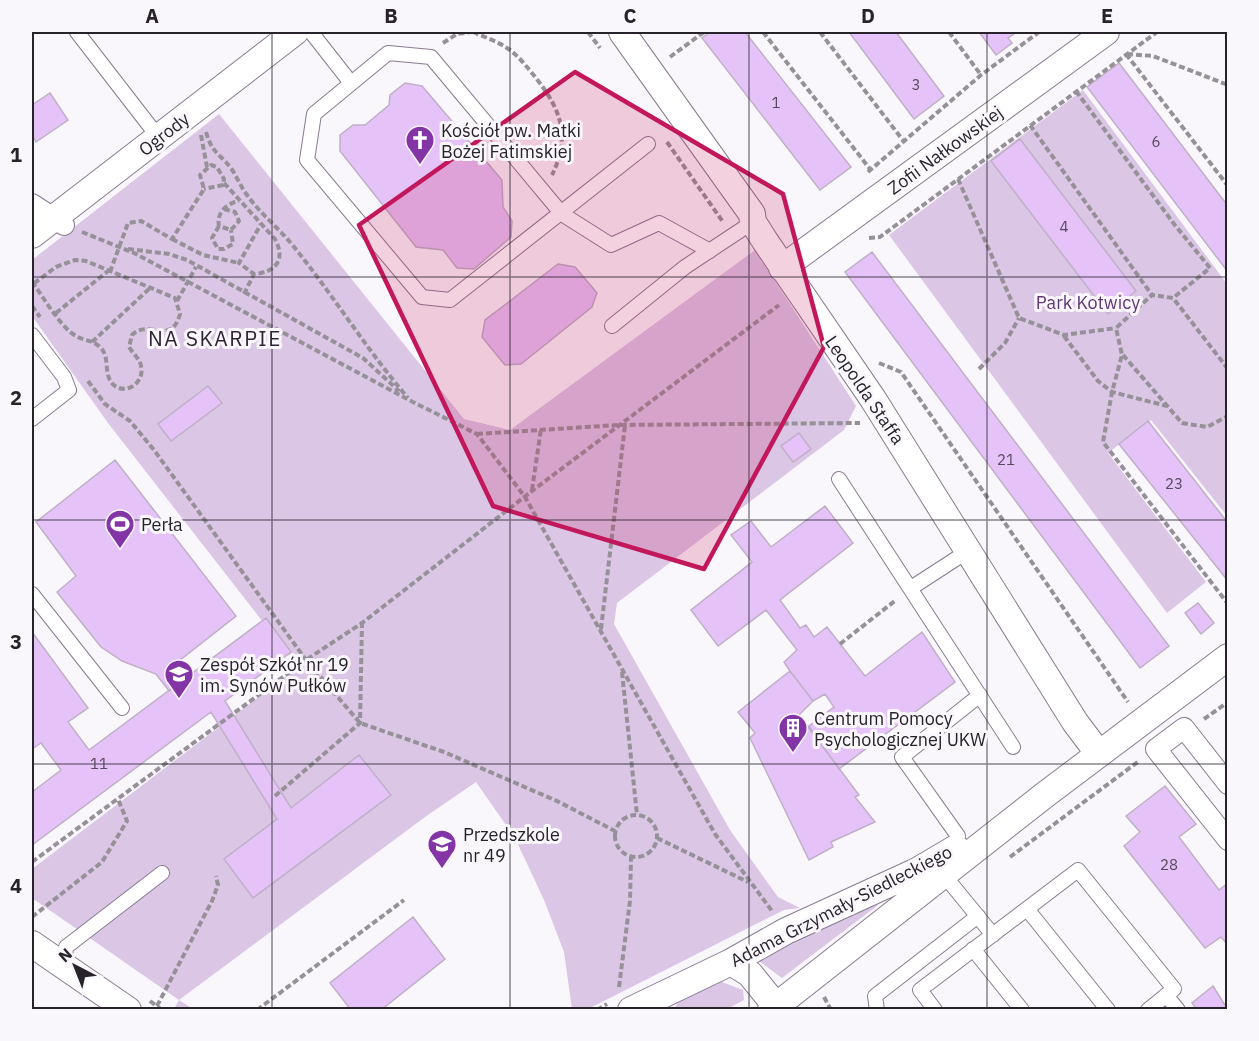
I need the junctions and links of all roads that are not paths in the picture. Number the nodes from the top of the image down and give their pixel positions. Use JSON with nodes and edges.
{"nodes":[{"id":1,"x":78,"y":32,"type":"edge"},
{"id":2,"x":295,"y":32,"type":"edge"},
{"id":3,"x":311,"y":32,"type":"edge"},
{"id":4,"x":622,"y":32,"type":"edge"},
{"id":5,"x":1106,"y":32,"type":"edge"},
{"id":6,"x":351,"y":83,"type":"junction"},
{"id":7,"x":159,"y":138,"type":"junction"},
{"id":8,"x":648,"y":144,"type":"dead end"},
{"id":9,"x":32,"y":204,"type":"edge"},
{"id":10,"x":562,"y":214,"type":"junction"},
{"id":11,"x":59,"y":222,"type":"junction"},
{"id":12,"x":753,"y":222,"type":"junction"},
{"id":13,"x":32,"y":235,"type":"edge"},
{"id":14,"x":710,"y":251,"type":"junction"},
{"id":15,"x":783,"y":268,"type":"junction"},
{"id":16,"x":612,"y":326,"type":"dead end"},
{"id":17,"x":32,"y":335,"type":"edge"},
{"id":18,"x":32,"y":419,"type":"edge"},
{"id":19,"x":839,"y":479,"type":"dead end"},
{"id":20,"x":968,"y":551,"type":"junction"},
{"id":21,"x":911,"y":588,"type":"junction"},
{"id":22,"x":32,"y":594,"type":"edge"},
{"id":23,"x":1227,"y":657,"type":"edge"},
{"id":24,"x":980,"y":695,"type":"junction"},
{"id":25,"x":122,"y":708,"type":"dead end"},
{"id":26,"x":1013,"y":747,"type":"dead end"},
{"id":27,"x":1099,"y":754,"type":"junction"},
{"id":28,"x":1227,"y":784,"type":"edge"},
{"id":29,"x":1046,"y":794,"type":"junction"},
{"id":30,"x":958,"y":836,"type":"dead end"},
{"id":31,"x":1227,"y":840,"type":"edge"},
{"id":32,"x":162,"y":873,"type":"dead end"},
{"id":33,"x":944,"y":875,"type":"junction"},
{"id":34,"x":1027,"y":909,"type":"junction"},
{"id":35,"x":978,"y":916,"type":"junction"},
{"id":36,"x":993,"y":935,"type":"junction"},
{"id":37,"x":32,"y":944,"type":"edge"},
{"id":38,"x":973,"y":949,"type":"junction"},
{"id":39,"x":731,"y":962,"type":"junction"},
{"id":40,"x":64,"y":966,"type":"junction"},
{"id":41,"x":1166,"y":995,"type":"junction"},
{"id":42,"x":625,"y":999,"type":"edge"},
{"id":43,"x":662,"y":1001,"type":"edge"},
{"id":44,"x":775,"y":1008,"type":"edge"},
{"id":45,"x":128,"y":1010,"type":"edge"},
{"id":46,"x":877,"y":1010,"type":"edge"},
{"id":47,"x":935,"y":1010,"type":"edge"},
{"id":48,"x":1022,"y":1010,"type":"edge"},
{"id":49,"x":1108,"y":1010,"type":"edge"},
{"id":50,"x":1148,"y":1010,"type":"edge"},
{"id":51,"x":1178,"y":1010,"type":"edge"}],
"edges":[{"from":1,"to":7,"type":"lane"},
{"from":2,"to":7,"type":"street","name":"Ogrody"},
{"from":3,"to":6,"type":"lane"},
{"from":4,"to":12,"type":"street","name":"Leopolda Staffa"},
{"from":5,"to":15,"type":"street","name":"Zofii Nałkowskiej"},
{"from":6,"to":10,"type":"lane"},
{"from":6,"to":10,"type":"lane"},
{"from":7,"to":11,"type":"street","name":"Ogrody"},
{"from":8,"to":10,"type":"lane"},
{"from":9,"to":11,"type":"street"},
{"from":10,"to":14,"type":"lane"},
{"from":11,"to":13,"type":"street","name":"Ogrody"},
{"from":12,"to":14,"type":"lane"},
{"from":12,"to":15,"type":"street","name":"Leopolda Staffa"},
{"from":14,"to":16,"type":"lane"},
{"from":15,"to":20,"type":"street","name":"Leopolda Staffa"},
{"from":17,"to":18,"type":"lane"},
{"from":19,"to":21,"type":"lane"},
{"from":20,"to":21,"type":"lane"},
{"from":20,"to":27,"type":"street","name":"Leopolda Staffa"},
{"from":21,"to":24,"type":"lane"},
{"from":22,"to":25,"type":"lane"},
{"from":23,"to":27,"type":"street","name":"Adama Grzymały-Siedleckiego"},
{"from":24,"to":26,"type":"lane"},
{"from":24,"to":30,"type":"lane"},
{"from":27,"to":29,"type":"street","name":"Adama Grzymały-Siedleckiego"},
{"from":28,"to":31,"type":"street"},
{"from":29,"to":33,"type":"street","name":"Adama Grzymały-Siedleckiego"},
{"from":29,"to":39,"type":"street","name":"Adama Grzymały-Siedleckiego"},
{"from":32,"to":40,"type":"lane"},
{"from":33,"to":35,"type":"lane"},
{"from":33,"to":44,"type":"street","name":"Adama Grzymały-Siedleckiego"},
{"from":34,"to":36,"type":"lane"},
{"from":34,"to":41,"type":"lane"},
{"from":34,"to":49,"type":"lane"},
{"from":35,"to":36,"type":"lane"},
{"from":35,"to":46,"type":"lane"},
{"from":36,"to":38,"type":"lane"},
{"from":37,"to":40,"type":"street"},
{"from":38,"to":47,"type":"lane"},
{"from":38,"to":48,"type":"lane"},
{"from":39,"to":43,"type":"street","name":"Adama Grzymały-Siedleckiego"},
{"from":39,"to":44,"type":"street"},
{"from":40,"to":45,"type":"street"},
{"from":41,"to":50,"type":"lane"},
{"from":41,"to":51,"type":"lane"},
{"from":42,"to":43,"type":"street","name":"Adama Grzymały-Siedleckiego"}]}
